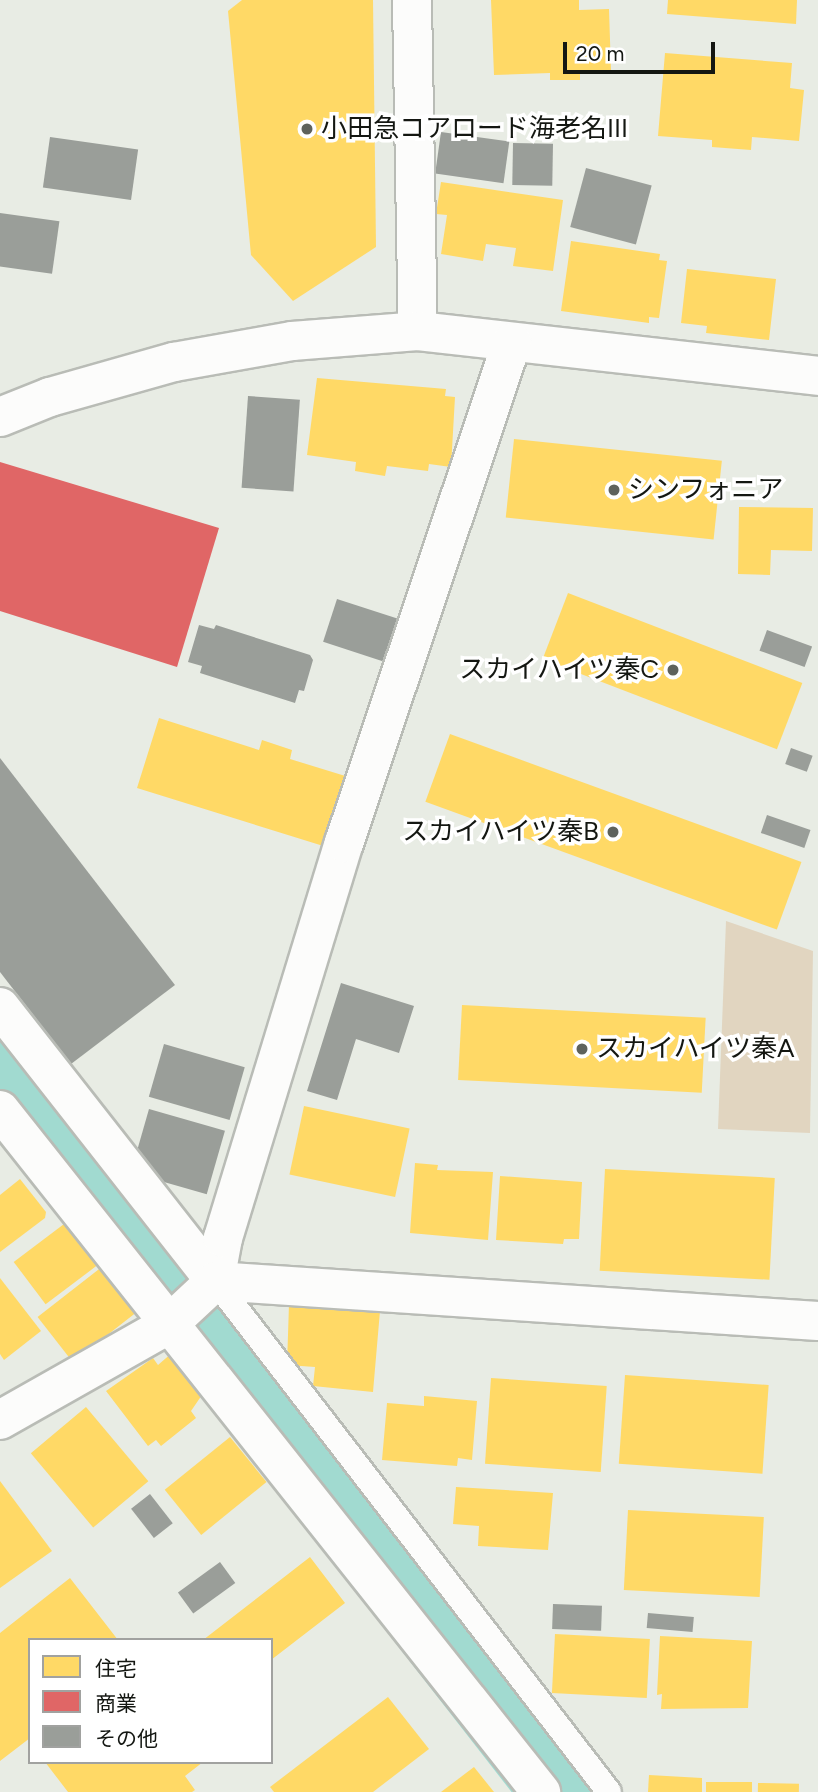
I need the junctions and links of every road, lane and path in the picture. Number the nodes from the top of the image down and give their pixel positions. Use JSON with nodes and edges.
{"nodes":[{"id":1,"x":412,"y":0,"type":"edge"},
{"id":2,"x":418,"y":331,"type":"junction"},
{"id":3,"x":512,"y":342,"type":"junction"},
{"id":4,"x":818,"y":376,"type":"edge"},
{"id":5,"x":0,"y":417,"type":"edge"},
{"id":6,"x":0,"y":1007,"type":"edge"},
{"id":7,"x":0,"y":1111,"type":"edge"},
{"id":8,"x":211,"y":1285,"type":"junction"},
{"id":9,"x":174,"y":1320,"type":"junction"},
{"id":10,"x":818,"y":1321,"type":"edge"},
{"id":11,"x":0,"y":1420,"type":"edge"},
{"id":12,"x":541,"y":1792,"type":"edge"},
{"id":13,"x":609,"y":1792,"type":"edge"}],
"edges":[{"from":1,"to":2,"type":"street"},
{"from":2,"to":3,"type":"street"},
{"from":2,"to":5,"type":"street"},
{"from":3,"to":4,"type":"street"},
{"from":3,"to":8,"type":"street"},
{"from":6,"to":8,"type":"street"},
{"from":7,"to":9,"type":"street"},
{"from":8,"to":9,"type":"street"},
{"from":8,"to":10,"type":"street"},
{"from":8,"to":13,"type":"lane"},
{"from":9,"to":11,"type":"street"},
{"from":9,"to":12,"type":"street"}]}
